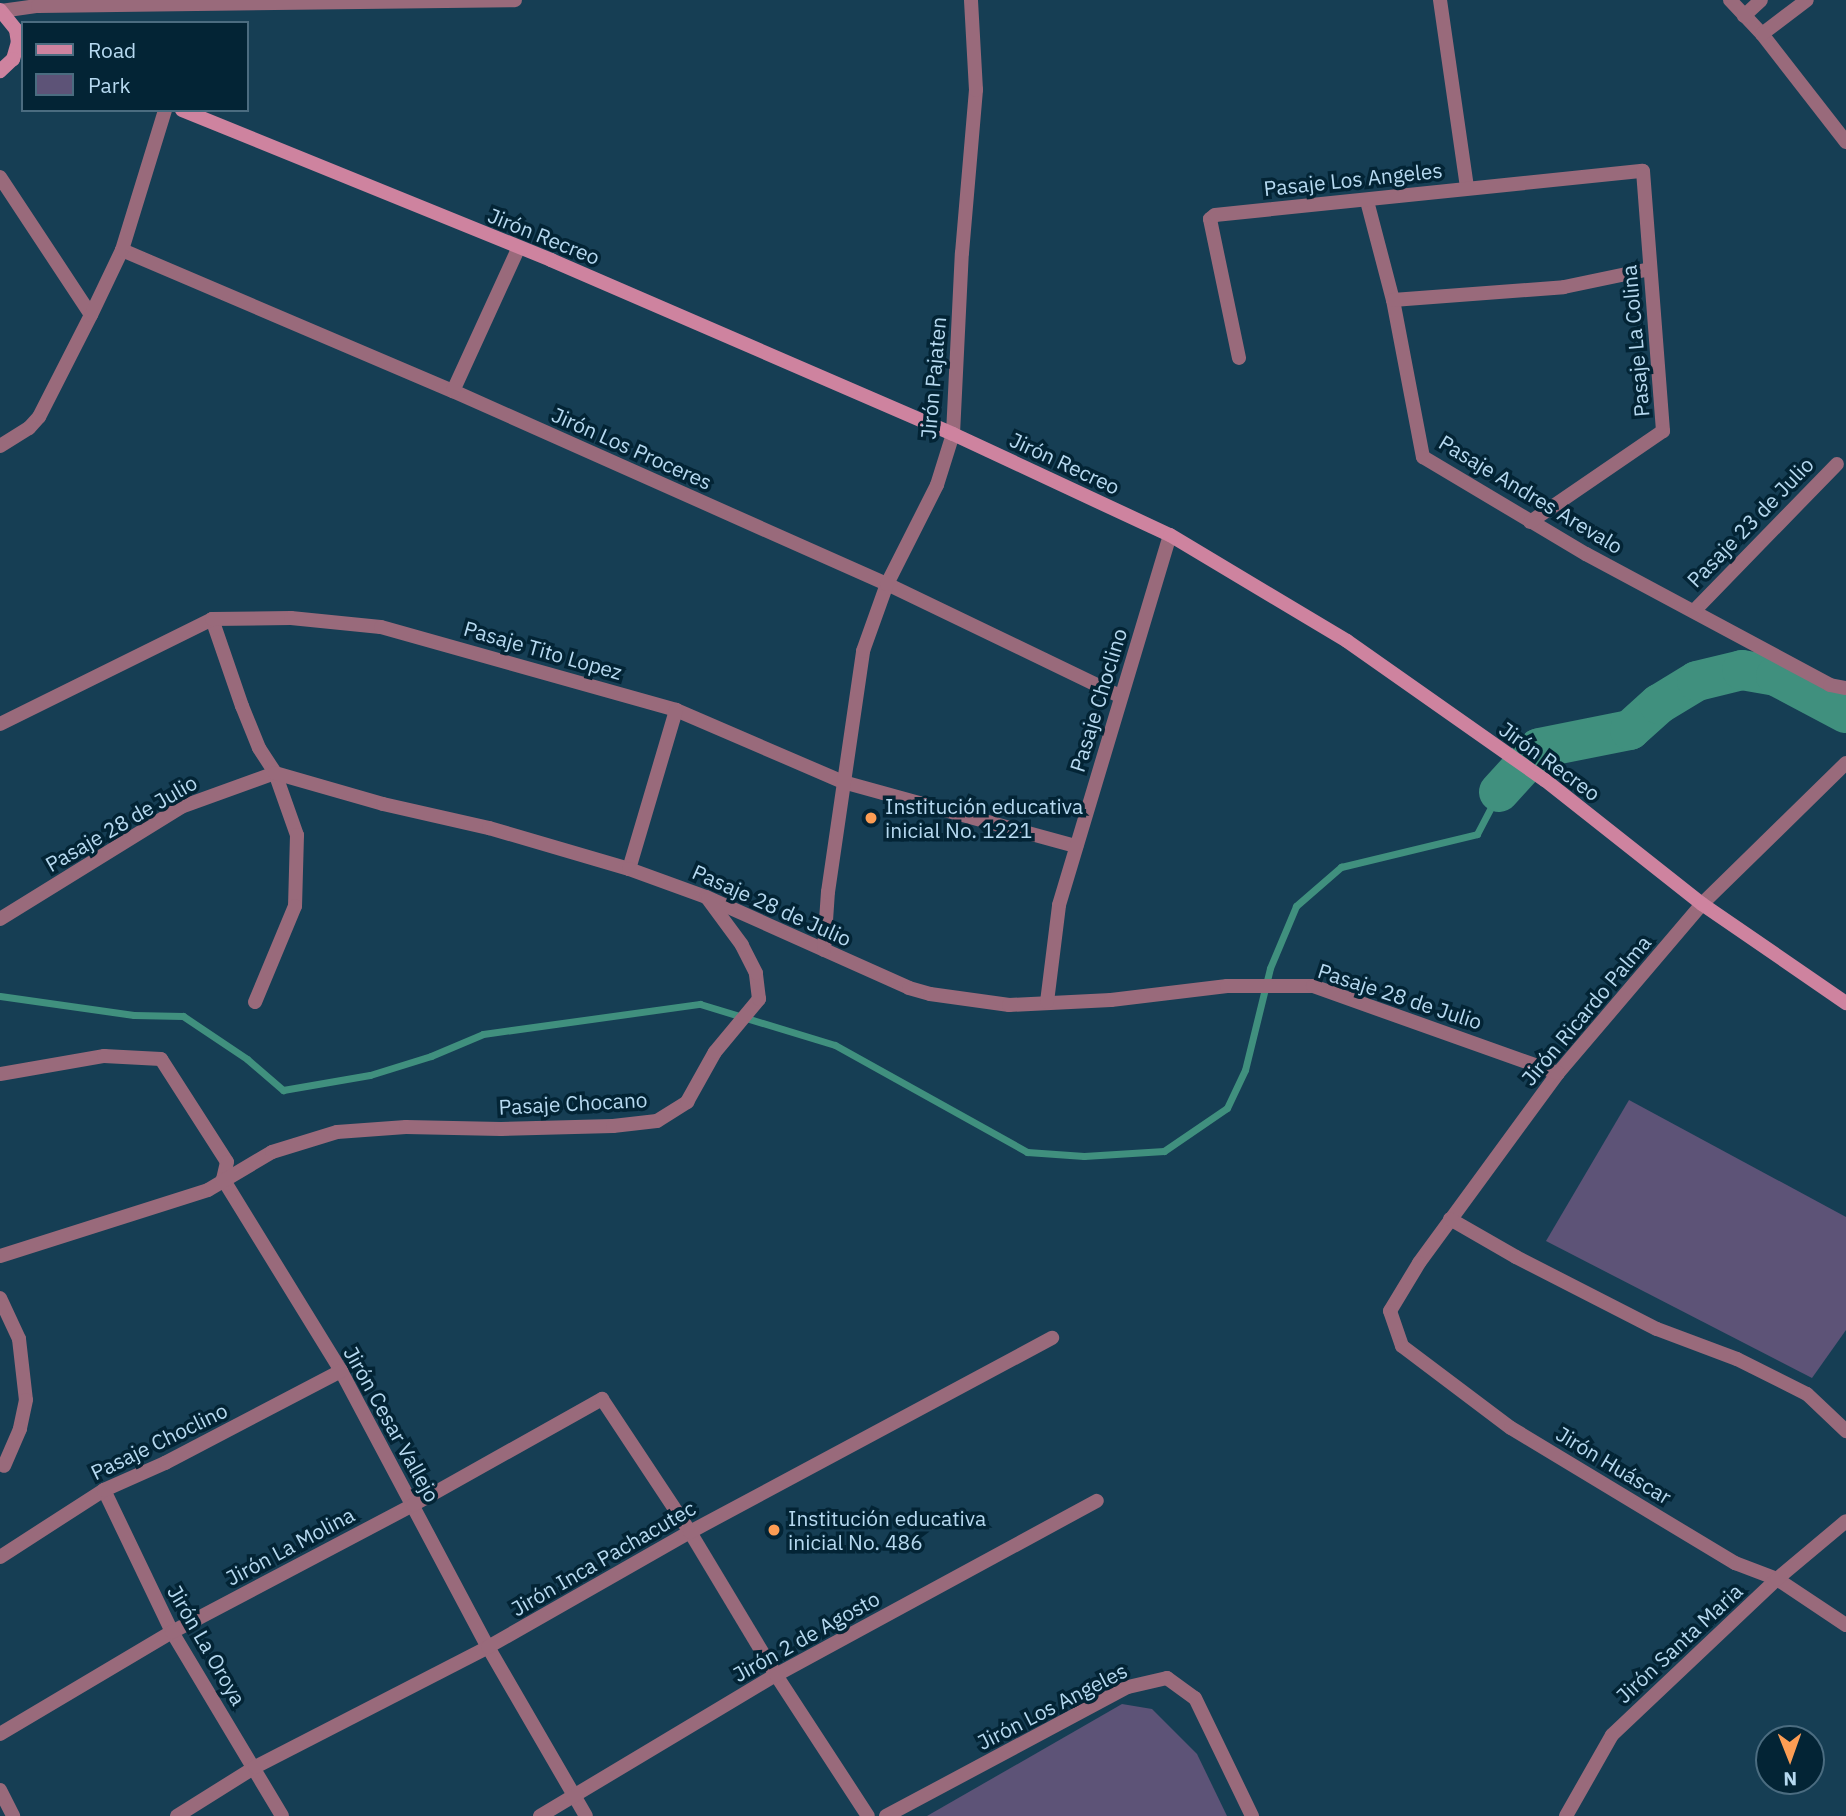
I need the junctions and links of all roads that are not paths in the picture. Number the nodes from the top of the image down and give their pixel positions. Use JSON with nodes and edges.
{"nodes":[{"id":1,"x":515,"y":0,"type":"edge"},
{"id":2,"x":971,"y":0,"type":"edge"},
{"id":3,"x":1440,"y":0,"type":"edge"},
{"id":4,"x":1730,"y":0,"type":"edge"},
{"id":5,"x":1760,"y":0,"type":"edge"},
{"id":6,"x":1807,"y":0,"type":"edge"},
{"id":7,"x":237,"y":1,"type":"edge"},
{"id":8,"x":0,"y":10,"type":"edge"},
{"id":9,"x":1744,"y":16,"type":"junction"},
{"id":10,"x":1762,"y":34,"type":"junction"},
{"id":11,"x":20,"y":43,"type":"edge"},
{"id":12,"x":0,"y":71,"type":"edge"},
{"id":13,"x":164,"y":112,"type":"edge"},
{"id":14,"x":187,"y":112,"type":"edge"},
{"id":15,"x":1846,"y":142,"type":"edge"},
{"id":16,"x":1643,"y":171,"type":"joint"},
{"id":17,"x":0,"y":177,"type":"edge"},
{"id":18,"x":1467,"y":188,"type":"junction"},
{"id":19,"x":1367,"y":201,"type":"junction"},
{"id":20,"x":518,"y":249,"type":"junction"},
{"id":21,"x":122,"y":250,"type":"junction"},
{"id":22,"x":1650,"y":269,"type":"junction"},
{"id":23,"x":1393,"y":300,"type":"junction"},
{"id":24,"x":91,"y":315,"type":"junction"},
{"id":25,"x":1239,"y":358,"type":"dead end"},
{"id":26,"x":453,"y":391,"type":"junction"},
{"id":27,"x":953,"y":434,"type":"junction"},
{"id":28,"x":0,"y":446,"type":"edge"},
{"id":29,"x":1837,"y":464,"type":"dead end"},
{"id":30,"x":1530,"y":522,"type":"junction"},
{"id":31,"x":1170,"y":535,"type":"junction"},
{"id":32,"x":887,"y":584,"type":"junction"},
{"id":33,"x":1694,"y":611,"type":"junction"},
{"id":34,"x":212,"y":619,"type":"junction"},
{"id":35,"x":1846,"y":688,"type":"edge"},
{"id":36,"x":1120,"y":696,"type":"junction"},
{"id":37,"x":676,"y":710,"type":"junction"},
{"id":38,"x":0,"y":724,"type":"edge"},
{"id":39,"x":1846,"y":763,"type":"edge"},
{"id":40,"x":275,"y":773,"type":"junction"},
{"id":41,"x":843,"y":782,"type":"junction"},
{"id":42,"x":1076,"y":846,"type":"junction"},
{"id":43,"x":629,"y":869,"type":"junction"},
{"id":44,"x":706,"y":897,"type":"junction"},
{"id":45,"x":1702,"y":904,"type":"junction"},
{"id":46,"x":0,"y":919,"type":"edge"},
{"id":47,"x":824,"y":950,"type":"junction"},
{"id":48,"x":255,"y":1002,"type":"dead end"},
{"id":49,"x":1047,"y":1002,"type":"junction"},
{"id":50,"x":1846,"y":1003,"type":"edge"},
{"id":51,"x":1558,"y":1073,"type":"junction"},
{"id":52,"x":0,"y":1074,"type":"edge"},
{"id":53,"x":223,"y":1179,"type":"junction"},
{"id":54,"x":1450,"y":1219,"type":"junction"},
{"id":55,"x":0,"y":1256,"type":"edge"},
{"id":56,"x":0,"y":1298,"type":"edge"},
{"id":57,"x":1390,"y":1311,"type":"joint"},
{"id":58,"x":1052,"y":1338,"type":"dead end"},
{"id":59,"x":341,"y":1371,"type":"junction"},
{"id":60,"x":1846,"y":1431,"type":"edge"},
{"id":61,"x":4,"y":1466,"type":"dead end"},
{"id":62,"x":104,"y":1490,"type":"junction"},
{"id":63,"x":1097,"y":1501,"type":"dead end"},
{"id":64,"x":413,"y":1505,"type":"junction"},
{"id":65,"x":1846,"y":1521,"type":"edge"},
{"id":66,"x":690,"y":1532,"type":"junction"},
{"id":67,"x":0,"y":1557,"type":"edge"},
{"id":68,"x":1777,"y":1579,"type":"junction"},
{"id":69,"x":1846,"y":1625,"type":"edge"},
{"id":70,"x":172,"y":1632,"type":"junction"},
{"id":71,"x":488,"y":1647,"type":"junction"},
{"id":72,"x":776,"y":1675,"type":"junction"},
{"id":73,"x":0,"y":1734,"type":"edge"},
{"id":74,"x":255,"y":1767,"type":"junction"},
{"id":75,"x":0,"y":1790,"type":"edge"},
{"id":76,"x":575,"y":1796,"type":"junction"},
{"id":77,"x":13,"y":1816,"type":"edge"},
{"id":78,"x":177,"y":1816,"type":"edge"},
{"id":79,"x":282,"y":1816,"type":"edge"},
{"id":80,"x":540,"y":1816,"type":"edge"},
{"id":81,"x":586,"y":1816,"type":"edge"},
{"id":82,"x":869,"y":1816,"type":"edge"},
{"id":83,"x":886,"y":1816,"type":"edge"},
{"id":84,"x":1252,"y":1816,"type":"edge"},
{"id":85,"x":1566,"y":1816,"type":"edge"}],
"edges":[{"from":1,"to":7,"type":"street"},
{"from":2,"to":27,"type":"street","name":"Jirón Pajaten"},
{"from":3,"to":18,"type":"street"},
{"from":4,"to":9,"type":"street"},
{"from":5,"to":9,"type":"street"},
{"from":6,"to":10,"type":"street"},
{"from":7,"to":8,"type":"street"},
{"from":8,"to":11,"type":"main road"},
{"from":9,"to":10,"type":"street"},
{"from":10,"to":15,"type":"street"},
{"from":11,"to":12,"type":"main road"},
{"from":13,"to":21,"type":"street"},
{"from":14,"to":20,"type":"main road","name":"Jirón Recreo"},
{"from":16,"to":18,"type":"street","name":"Pasaje Los Angeles"},
{"from":16,"to":22,"type":"street","name":"Pasaje La Colina"},
{"from":17,"to":24,"type":"street"},
{"from":18,"to":19,"type":"street","name":"Pasaje Los Angeles"},
{"from":19,"to":23,"type":"street","name":"Pasaje Andres Arevalo"},
{"from":19,"to":25,"type":"street","name":"Pasaje Los Angeles"},
{"from":20,"to":26,"type":"street"},
{"from":20,"to":27,"type":"main road","name":"Jirón Recreo"},
{"from":21,"to":24,"type":"street"},
{"from":21,"to":26,"type":"street","name":"Jirón Los Proceres"},
{"from":22,"to":23,"type":"street"},
{"from":22,"to":30,"type":"street","name":"Pasaje La Colina"},
{"from":23,"to":30,"type":"street","name":"Pasaje Andres Arevalo"},
{"from":24,"to":28,"type":"street"},
{"from":26,"to":32,"type":"street","name":"Jirón Los Proceres"},
{"from":27,"to":31,"type":"main road","name":"Jirón Recreo"},
{"from":27,"to":32,"type":"street","name":"Jirón Pajaten"},
{"from":29,"to":33,"type":"street","name":"Pasaje 23 de Julio"},
{"from":30,"to":33,"type":"street","name":"Pasaje Andres Arevalo"},
{"from":31,"to":36,"type":"street","name":"Pasaje Choclino"},
{"from":31,"to":45,"type":"main road","name":"Jirón Recreo"},
{"from":32,"to":36,"type":"street","name":"Jirón Los Proceres"},
{"from":32,"to":41,"type":"street","name":"Jirón Pajaten"},
{"from":33,"to":35,"type":"street","name":"Pasaje Andres Arevalo"},
{"from":34,"to":37,"type":"street","name":"Pasaje Tito Lopez"},
{"from":34,"to":38,"type":"street","name":"Pasaje Tito Lopez"},
{"from":34,"to":40,"type":"street"},
{"from":36,"to":42,"type":"street","name":"Pasaje Choclino"},
{"from":37,"to":41,"type":"street","name":"Pasaje Tito Lopez"},
{"from":37,"to":43,"type":"street"},
{"from":39,"to":45,"type":"street","name":"Jirón Ricardo Palma"},
{"from":40,"to":43,"type":"street","name":"Pasaje 28 de Julio"},
{"from":40,"to":46,"type":"street","name":"Pasaje 28 de Julio"},
{"from":40,"to":48,"type":"street"},
{"from":41,"to":42,"type":"street","name":"Pasaje Tito Lopez"},
{"from":41,"to":47,"type":"street","name":"Jirón Pajaten"},
{"from":42,"to":49,"type":"street","name":"Pasaje Choclino"},
{"from":43,"to":44,"type":"street","name":"Pasaje 28 de Julio"},
{"from":44,"to":47,"type":"street","name":"Pasaje 28 de Julio"},
{"from":44,"to":53,"type":"street","name":"Pasaje Chocano"},
{"from":45,"to":50,"type":"main road","name":"Jirón Recreo"},
{"from":45,"to":51,"type":"street","name":"Jirón Ricardo Palma"},
{"from":47,"to":49,"type":"street","name":"Pasaje 28 de Julio"},
{"from":49,"to":51,"type":"street","name":"Pasaje 28 de Julio"},
{"from":51,"to":54,"type":"street","name":"Jirón Ricardo Palma"},
{"from":52,"to":53,"type":"street","name":"Jirón Cesar Vallejo"},
{"from":53,"to":55,"type":"street","name":"Pasaje Chocano"},
{"from":53,"to":59,"type":"street","name":"Jirón Cesar Vallejo"},
{"from":54,"to":57,"type":"street","name":"Jirón Ricardo Palma"},
{"from":54,"to":60,"type":"street"},
{"from":56,"to":61,"type":"street"},
{"from":57,"to":68,"type":"street","name":"Jirón Huáscar"},
{"from":58,"to":66,"type":"street","name":"Jirón Inca Pachacutec"},
{"from":59,"to":62,"type":"street","name":"Pasaje Choclino"},
{"from":59,"to":64,"type":"street","name":"Jirón Cesar Vallejo"},
{"from":62,"to":67,"type":"street","name":"Pasaje Choclino"},
{"from":62,"to":70,"type":"street","name":"Jirón La Oroya"},
{"from":63,"to":72,"type":"street","name":"Jirón 2 de Agosto"},
{"from":64,"to":66,"type":"street","name":"Jirón La Molina"},
{"from":64,"to":70,"type":"street","name":"Jirón La Molina"},
{"from":64,"to":71,"type":"street","name":"Jirón Cesar Vallejo"},
{"from":65,"to":68,"type":"street","name":"Jirón Santa Maria"},
{"from":66,"to":71,"type":"street","name":"Jirón Inca Pachacutec"},
{"from":66,"to":72,"type":"street"},
{"from":68,"to":69,"type":"street","name":"Jirón Huáscar"},
{"from":68,"to":85,"type":"street","name":"Jirón Santa Maria"},
{"from":70,"to":73,"type":"street","name":"Jirón La Molina"},
{"from":70,"to":74,"type":"street","name":"Jirón La Oroya"},
{"from":71,"to":74,"type":"street","name":"Jirón Inca Pachacutec"},
{"from":71,"to":76,"type":"street","name":"Jirón Cesar Vallejo"},
{"from":72,"to":76,"type":"street","name":"Jirón 2 de Agosto"},
{"from":72,"to":82,"type":"street"},
{"from":74,"to":78,"type":"street","name":"Jirón Inca Pachacutec"},
{"from":74,"to":79,"type":"street","name":"Jirón La Oroya"},
{"from":75,"to":77,"type":"street"},
{"from":76,"to":80,"type":"street","name":"Jirón 2 de Agosto"},
{"from":76,"to":81,"type":"street","name":"Jirón Cesar Vallejo"},
{"from":83,"to":84,"type":"street","name":"Jirón Los Angeles"}]}
